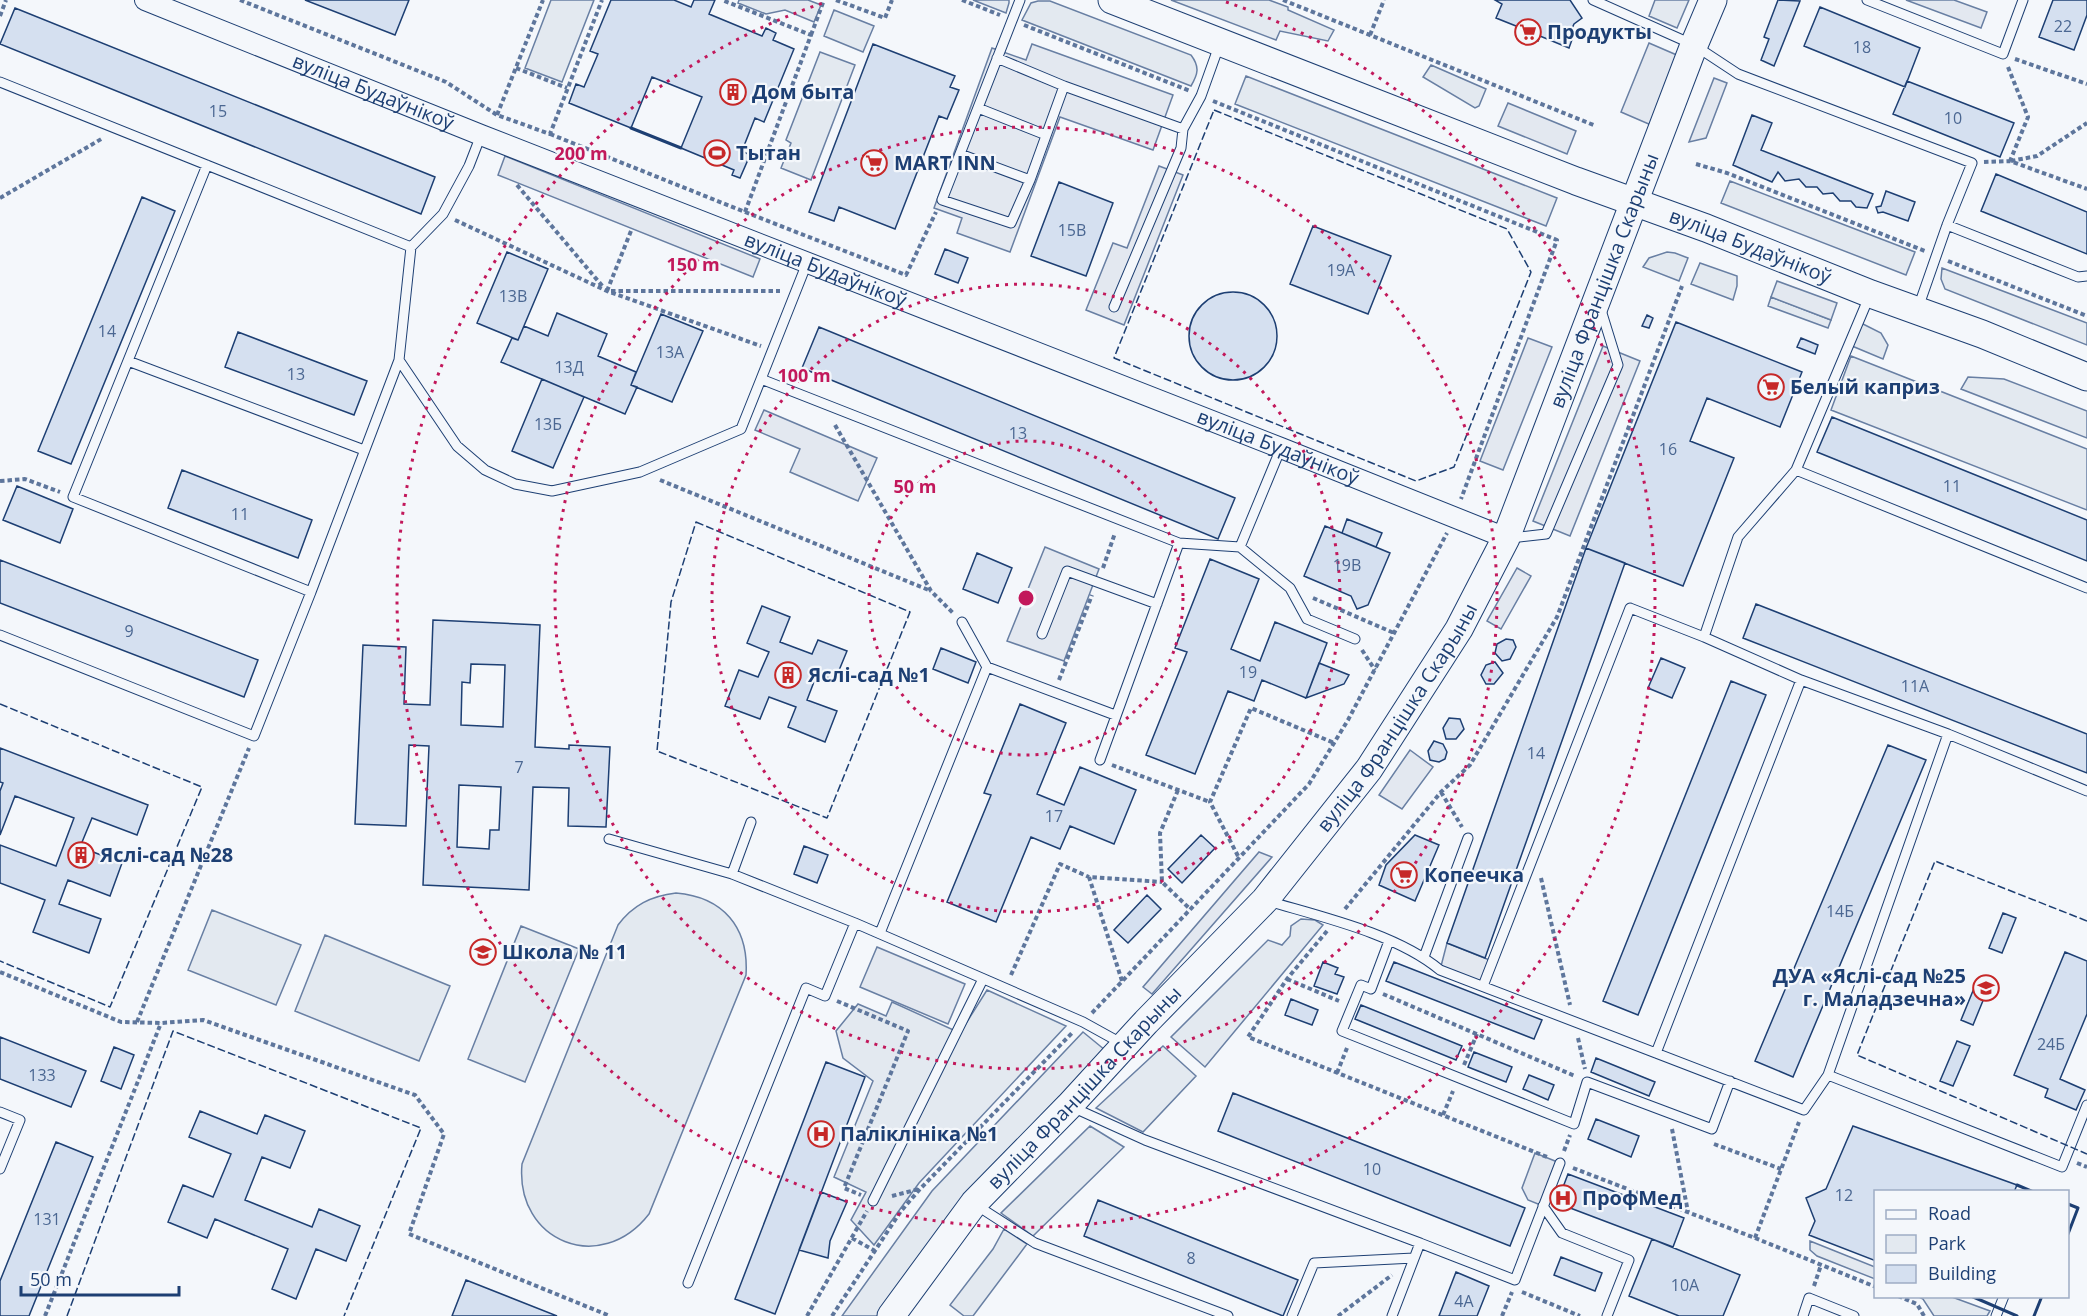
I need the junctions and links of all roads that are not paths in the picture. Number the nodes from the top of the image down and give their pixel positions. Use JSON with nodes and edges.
{"nodes":[{"id":1,"x":145,"y":0,"type":"edge"},
{"id":2,"x":1020,"y":0,"type":"edge"},
{"id":3,"x":1112,"y":0,"type":"edge"},
{"id":4,"x":1593,"y":0,"type":"edge"},
{"id":5,"x":1713,"y":0,"type":"edge"},
{"id":6,"x":1867,"y":0,"type":"edge"},
{"id":7,"x":2023,"y":0,"type":"edge"},
{"id":8,"x":1221,"y":41,"type":"junction"},
{"id":9,"x":1694,"y":45,"type":"junction"},
{"id":10,"x":997,"y":58,"type":"junction"},
{"id":11,"x":0,"y":82,"type":"edge"},
{"id":12,"x":1064,"y":86,"type":"junction"},
{"id":13,"x":978,"y":108,"type":"junction"},
{"id":14,"x":1183,"y":129,"type":"junction"},
{"id":15,"x":481,"y":135,"type":"junction"},
{"id":16,"x":1046,"y":135,"type":"junction"},
{"id":17,"x":960,"y":154,"type":"junction"},
{"id":18,"x":207,"y":165,"type":"junction"},
{"id":19,"x":1029,"y":180,"type":"junction"},
{"id":20,"x":1635,"y":201,"type":"junction"},
{"id":21,"x":1947,"y":225,"type":"junction"},
{"id":22,"x":411,"y":247,"type":"junction"},
{"id":23,"x":807,"y":263,"type":"junction"},
{"id":24,"x":2087,"y":276,"type":"edge"},
{"id":25,"x":1870,"y":294,"type":"junction"},
{"id":26,"x":1598,"y":301,"type":"junction"},
{"id":27,"x":1114,"y":307,"type":"dead end"},
{"id":28,"x":1918,"y":310,"type":"junction"},
{"id":29,"x":399,"y":360,"type":"junction"},
{"id":30,"x":128,"y":361,"type":"junction"},
{"id":31,"x":2087,"y":377,"type":"edge"},
{"id":32,"x":761,"y":379,"type":"junction"},
{"id":33,"x":1281,"y":448,"type":"junction"},
{"id":34,"x":364,"y":450,"type":"junction"},
{"id":35,"x":1796,"y":470,"type":"junction"},
{"id":36,"x":1506,"y":538,"type":"junction"},
{"id":37,"x":1179,"y":543,"type":"junction"},
{"id":38,"x":1240,"y":547,"type":"junction"},
{"id":39,"x":2087,"y":588,"type":"edge"},
{"id":40,"x":311,"y":592,"type":"junction"},
{"id":41,"x":1157,"y":604,"type":"junction"},
{"id":42,"x":962,"y":622,"type":"road end"},
{"id":43,"x":1042,"y":634,"type":"dead end"},
{"id":44,"x":0,"y":635,"type":"edge"},
{"id":45,"x":1704,"y":637,"type":"junction"},
{"id":46,"x":1355,"y":639,"type":"road end"},
{"id":47,"x":987,"y":666,"type":"junction"},
{"id":48,"x":1801,"y":680,"type":"junction"},
{"id":49,"x":1115,"y":715,"type":"junction"},
{"id":50,"x":1948,"y":734,"type":"junction"},
{"id":51,"x":1100,"y":760,"type":"road end"},
{"id":52,"x":2087,"y":791,"type":"edge"},
{"id":53,"x":751,"y":822,"type":"dead end"},
{"id":54,"x":1468,"y":838,"type":"road end"},
{"id":55,"x":609,"y":839,"type":"dead end"},
{"id":56,"x":732,"y":874,"type":"junction"},
{"id":57,"x":1265,"y":900,"type":"junction"},
{"id":58,"x":855,"y":923,"type":"junction"},
{"id":59,"x":880,"y":933,"type":"junction"},
{"id":60,"x":1389,"y":941,"type":"junction"},
{"id":61,"x":1424,"y":957,"type":"junction"},
{"id":62,"x":983,"y":979,"type":"junction"},
{"id":63,"x":1482,"y":986,"type":"junction"},
{"id":64,"x":1125,"y":1045,"type":"junction"},
{"id":65,"x":1656,"y":1053,"type":"junction"},
{"id":66,"x":1828,"y":1075,"type":"junction"},
{"id":67,"x":1730,"y":1081,"type":"junction"},
{"id":68,"x":1070,"y":1106,"type":"junction"},
{"id":69,"x":2087,"y":1106,"type":"edge"},
{"id":70,"x":0,"y":1112,"type":"edge"},
{"id":71,"x":1560,"y":1162,"type":"road end"},
{"id":72,"x":0,"y":1169,"type":"edge"},
{"id":73,"x":873,"y":1201,"type":"road end"},
{"id":74,"x":974,"y":1203,"type":"junction"},
{"id":75,"x":1543,"y":1206,"type":"junction"},
{"id":76,"x":1420,"y":1243,"type":"junction"},
{"id":77,"x":1414,"y":1258,"type":"junction"},
{"id":78,"x":688,"y":1283,"type":"dead end"},
{"id":79,"x":2003,"y":1298,"type":"edge"},
{"id":80,"x":891,"y":1316,"type":"edge"},
{"id":81,"x":1228,"y":1316,"type":"edge"},
{"id":82,"x":1292,"y":1316,"type":"edge"},
{"id":83,"x":1392,"y":1316,"type":"edge"},
{"id":84,"x":1607,"y":1316,"type":"edge"},
{"id":85,"x":1803,"y":1316,"type":"edge"},
{"id":86,"x":1854,"y":1316,"type":"edge"},
{"id":87,"x":1996,"y":1316,"type":"edge"}],
"edges":[{"from":1,"to":15,"type":"street","name":"вуліца Будаўнікоў"},
{"from":2,"to":10,"type":"lane"},
{"from":3,"to":8,"type":"main road","name":"вуліца Будаўнікоў"},
{"from":4,"to":9,"type":"lane"},
{"from":5,"to":9,"type":"main road","name":"вуліца Францішка Скарыны"},
{"from":6,"to":7,"type":"lane"},
{"from":8,"to":14,"type":"lane"},
{"from":8,"to":20,"type":"main road","name":"вуліца Будаўнікоў"},
{"from":9,"to":20,"type":"main road","name":"вуліца Францішка Скарыны"},
{"from":9,"to":21,"type":"lane"},
{"from":10,"to":12,"type":"lane"},
{"from":10,"to":13,"type":"lane"},
{"from":11,"to":18,"type":"lane"},
{"from":12,"to":14,"type":"lane"},
{"from":12,"to":16,"type":"lane"},
{"from":13,"to":16,"type":"lane"},
{"from":13,"to":17,"type":"lane"},
{"from":14,"to":27,"type":"lane"},
{"from":15,"to":22,"type":"lane"},
{"from":15,"to":23,"type":"street","name":"вуліца Будаўнікоў"},
{"from":16,"to":19,"type":"lane"},
{"from":17,"to":19,"type":"lane"},
{"from":17,"to":19,"type":"lane"},
{"from":18,"to":22,"type":"lane"},
{"from":18,"to":30,"type":"lane"},
{"from":20,"to":25,"type":"main road","name":"вуліца Будаўнікоў"},
{"from":20,"to":26,"type":"main road","name":"вуліца Францішка Скарыны"},
{"from":21,"to":24,"type":"lane"},
{"from":21,"to":28,"type":"lane"},
{"from":22,"to":29,"type":"lane"},
{"from":23,"to":32,"type":"lane"},
{"from":23,"to":33,"type":"street","name":"вуліца Будаўнікоў"},
{"from":25,"to":28,"type":"main road","name":"вуліца Будаўнікоў"},
{"from":25,"to":35,"type":"lane"},
{"from":26,"to":36,"type":"main road","name":"вуліца Францішка Скарыны"},
{"from":26,"to":36,"type":"lane"},
{"from":28,"to":31,"type":"main road","name":"вуліца Будаўнікоў"},
{"from":29,"to":32,"type":"lane"},
{"from":29,"to":34,"type":"lane"},
{"from":30,"to":34,"type":"lane"},
{"from":30,"to":40,"type":"lane"},
{"from":32,"to":37,"type":"lane"},
{"from":33,"to":36,"type":"street","name":"вуліца Будаўнікоў"},
{"from":33,"to":38,"type":"lane"},
{"from":34,"to":40,"type":"lane"},
{"from":35,"to":39,"type":"lane"},
{"from":35,"to":45,"type":"lane"},
{"from":36,"to":57,"type":"main road","name":"вуліца Францішка Скарыны"},
{"from":37,"to":38,"type":"lane"},
{"from":37,"to":41,"type":"lane"},
{"from":38,"to":46,"type":"lane"},
{"from":40,"to":44,"type":"lane"},
{"from":41,"to":43,"type":"lane"},
{"from":41,"to":49,"type":"lane"},
{"from":42,"to":47,"type":"lane"},
{"from":45,"to":48,"type":"lane"},
{"from":45,"to":63,"type":"lane"},
{"from":47,"to":49,"type":"lane"},
{"from":47,"to":59,"type":"lane"},
{"from":48,"to":50,"type":"lane"},
{"from":48,"to":65,"type":"lane"},
{"from":49,"to":51,"type":"lane"},
{"from":50,"to":52,"type":"lane"},
{"from":50,"to":66,"type":"lane"},
{"from":53,"to":56,"type":"lane"},
{"from":54,"to":61,"type":"lane"},
{"from":55,"to":56,"type":"lane"},
{"from":56,"to":58,"type":"lane"},
{"from":57,"to":60,"type":"lane"},
{"from":57,"to":64,"type":"main road","name":"вуліца Францішка Скарыны"},
{"from":58,"to":59,"type":"lane"},
{"from":58,"to":78,"type":"lane"},
{"from":59,"to":62,"type":"lane"},
{"from":60,"to":61,"type":"lane"},
{"from":60,"to":67,"type":"lane"},
{"from":61,"to":63,"type":"lane"},
{"from":62,"to":64,"type":"lane"},
{"from":62,"to":73,"type":"lane"},
{"from":63,"to":65,"type":"lane"},
{"from":64,"to":68,"type":"main road","name":"вуліца Францішка Скарыны"},
{"from":65,"to":67,"type":"lane"},
{"from":66,"to":67,"type":"lane"},
{"from":66,"to":69,"type":"lane"},
{"from":68,"to":74,"type":"main road","name":"вуліца Францішка Скарыны"},
{"from":68,"to":76,"type":"lane"},
{"from":70,"to":72,"type":"lane"},
{"from":71,"to":75,"type":"lane"},
{"from":74,"to":80,"type":"main road","name":"вуліца Францішка Скарыны"},
{"from":74,"to":81,"type":"lane"},
{"from":75,"to":76,"type":"lane"},
{"from":75,"to":84,"type":"lane"},
{"from":76,"to":77,"type":"lane"},
{"from":77,"to":82,"type":"lane"},
{"from":77,"to":83,"type":"lane"},
{"from":79,"to":87,"type":"lane"},
{"from":85,"to":86,"type":"lane"}]}
